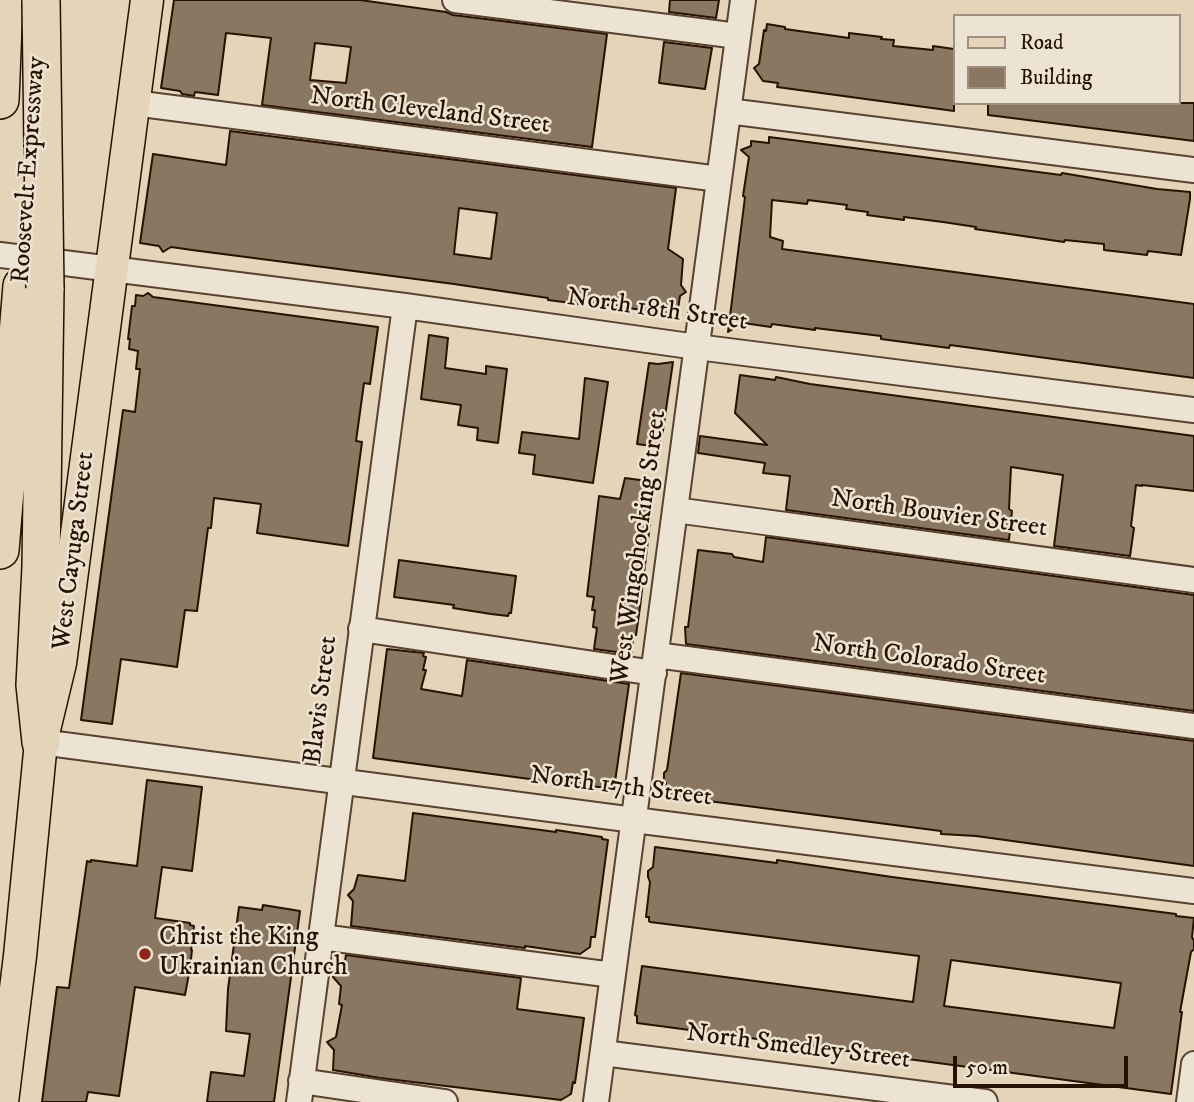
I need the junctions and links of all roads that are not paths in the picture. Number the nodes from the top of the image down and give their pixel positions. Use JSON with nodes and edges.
{"nodes":[{"id":1,"x":4,"y":0,"type":"edge"},
{"id":2,"x":41,"y":0,"type":"edge"},
{"id":3,"x":147,"y":0,"type":"edge"},
{"id":4,"x":455,"y":0,"type":"edge"},
{"id":5,"x":743,"y":0,"type":"edge"},
{"id":6,"x":738,"y":36,"type":"junction"},
{"id":7,"x":0,"y":100,"type":"edge"},
{"id":8,"x":134,"y":103,"type":"junction"},
{"id":9,"x":728,"y":110,"type":"junction"},
{"id":10,"x":1194,"y":170,"type":"edge"},
{"id":11,"x":719,"y":180,"type":"junction"},
{"id":12,"x":0,"y":255,"type":"edge"},
{"id":13,"x":112,"y":268,"type":"junction"},
{"id":14,"x":34,"y":287,"type":"junction"},
{"id":15,"x":405,"y":306,"type":"junction"},
{"id":16,"x":697,"y":347,"type":"junction"},
{"id":17,"x":1194,"y":410,"type":"edge"},
{"id":18,"x":675,"y":510,"type":"junction"},
{"id":19,"x":0,"y":550,"type":"edge"},
{"id":20,"x":1194,"y":580,"type":"edge"},
{"id":21,"x":361,"y":629,"type":"junction"},
{"id":22,"x":655,"y":664,"type":"junction"},
{"id":23,"x":1194,"y":726,"type":"edge"},
{"id":24,"x":41,"y":742,"type":"junction"},
{"id":25,"x":342,"y":782,"type":"junction"},
{"id":26,"x":634,"y":820,"type":"junction"},
{"id":27,"x":1194,"y":891,"type":"edge"},
{"id":28,"x":321,"y":937,"type":"junction"},
{"id":29,"x":613,"y":975,"type":"junction"},
{"id":30,"x":603,"y":1053,"type":"junction"},
{"id":31,"x":1194,"y":1064,"type":"edge"},
{"id":32,"x":300,"y":1092,"type":"edge"},
{"id":33,"x":2,"y":1102,"type":"edge"},
{"id":34,"x":445,"y":1102,"type":"edge"},
{"id":35,"x":596,"y":1102,"type":"edge"},
{"id":36,"x":985,"y":1102,"type":"edge"},
{"id":37,"x":1189,"y":1102,"type":"edge"}],
"edges":[{"from":1,"to":7,"type":"highway","name":"Roosevelt Expressway"},
{"from":2,"to":14,"type":"highway","name":"Roosevelt Expressway","bridge":true},
{"from":3,"to":8,"type":"main road","name":"West Cayuga Street"},
{"from":4,"to":6,"type":"street"},
{"from":5,"to":6,"type":"street","name":"West Wingohocking Street"},
{"from":6,"to":9,"type":"street","name":"West Wingohocking Street"},
{"from":8,"to":11,"type":"street","name":"North Cleveland Street"},
{"from":8,"to":13,"type":"main road","name":"West Cayuga Street"},
{"from":9,"to":10,"type":"street"},
{"from":9,"to":11,"type":"street","name":"West Wingohocking Street"},
{"from":11,"to":16,"type":"street","name":"West Wingohocking Street"},
{"from":12,"to":13,"type":"street","name":"North 18th Street"},
{"from":13,"to":15,"type":"street","name":"North 18th Street"},
{"from":13,"to":24,"type":"main road","name":"West Cayuga Street"},
{"from":14,"to":19,"type":"highway","name":"Roosevelt Expressway"},
{"from":14,"to":24,"type":"highway"},
{"from":15,"to":16,"type":"street","name":"North 18th Street"},
{"from":15,"to":21,"type":"street","name":"Blavis Street"},
{"from":16,"to":17,"type":"street","name":"North 18th Street"},
{"from":16,"to":18,"type":"street","name":"West Wingohocking Street"},
{"from":18,"to":20,"type":"street","name":"North Bouvier Street"},
{"from":18,"to":22,"type":"street","name":"West Wingohocking Street"},
{"from":21,"to":22,"type":"street","name":"North Colorado Street"},
{"from":21,"to":25,"type":"street","name":"Blavis Street"},
{"from":22,"to":23,"type":"street","name":"North Colorado Street"},
{"from":22,"to":26,"type":"street","name":"West Wingohocking Street"},
{"from":24,"to":25,"type":"street","name":"North 17th Street"},
{"from":24,"to":33,"type":"main road","name":"West Cayuga Street"},
{"from":25,"to":26,"type":"street","name":"North 17th Street"},
{"from":25,"to":28,"type":"street","name":"Blavis Street"},
{"from":26,"to":27,"type":"street","name":"North 17th Street"},
{"from":26,"to":29,"type":"street","name":"West Wingohocking Street"},
{"from":28,"to":29,"type":"street"},
{"from":28,"to":32,"type":"street","name":"Blavis Street"},
{"from":29,"to":30,"type":"street","name":"West Wingohocking Street"},
{"from":30,"to":35,"type":"street","name":"West Wingohocking Street"},
{"from":30,"to":36,"type":"street","name":"North Smedley Street"},
{"from":31,"to":37,"type":"street"},
{"from":32,"to":34,"type":"street"}]}
